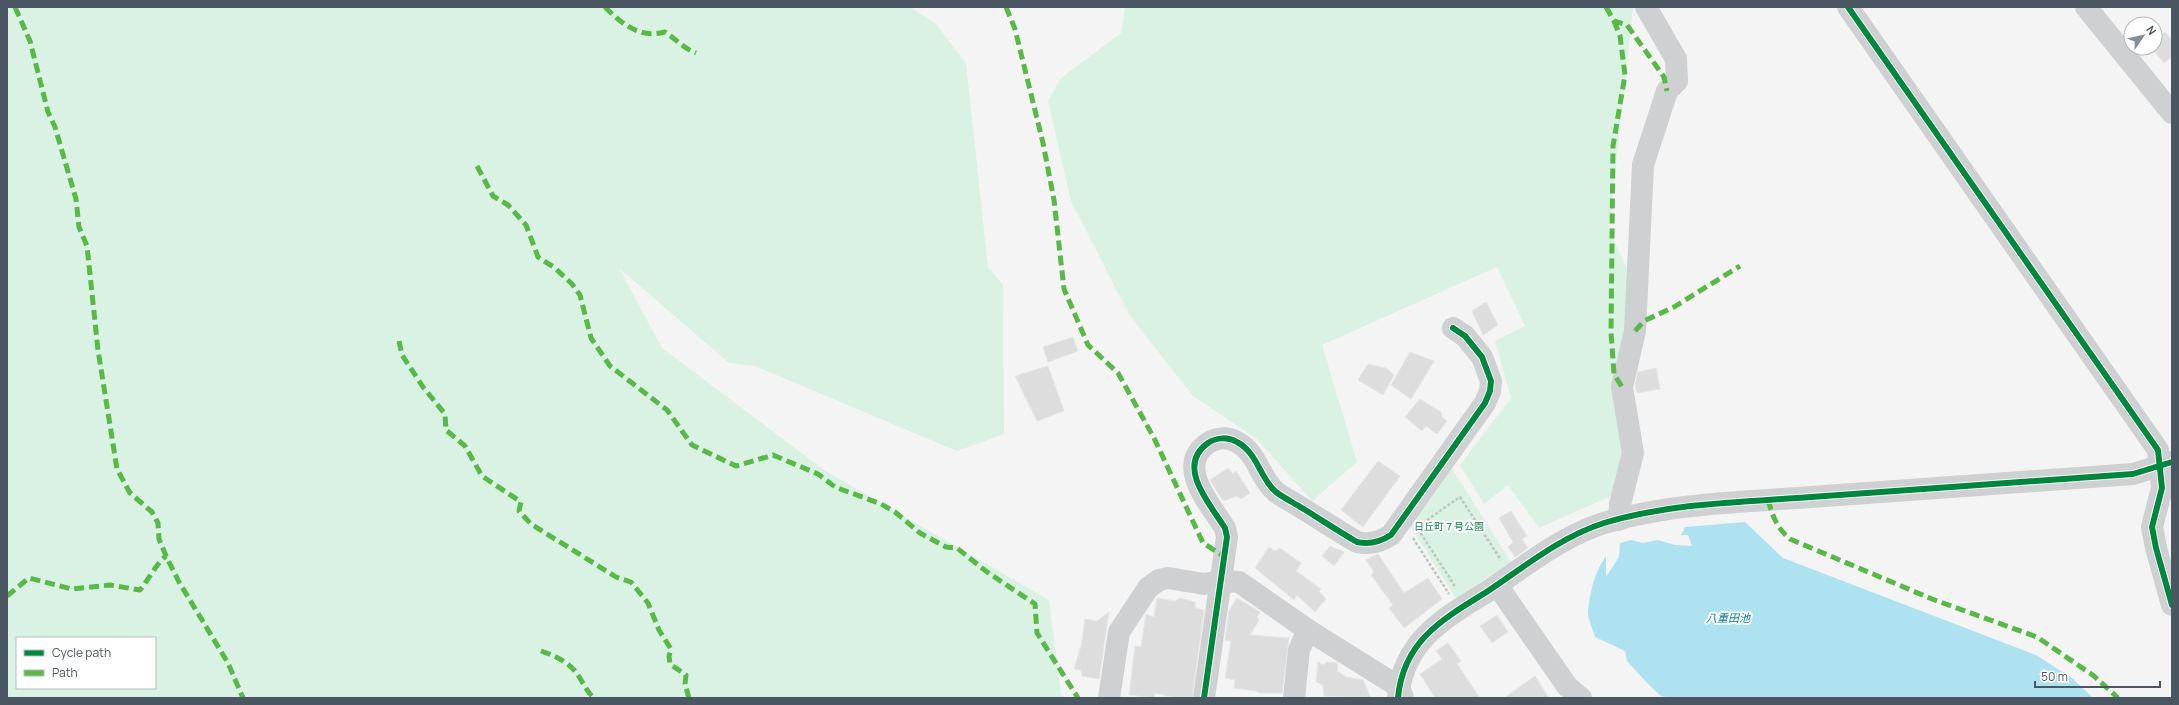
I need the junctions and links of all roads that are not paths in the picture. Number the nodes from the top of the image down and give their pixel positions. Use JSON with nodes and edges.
{"nodes":[{"id":1,"x":1646,"y":7,"type":"edge"},
{"id":2,"x":1848,"y":7,"type":"edge"},
{"id":3,"x":2086,"y":7,"type":"edge"},
{"id":4,"x":2172,"y":113,"type":"edge"},
{"id":5,"x":1453,"y":328,"type":"dead end"},
{"id":6,"x":2166,"y":464,"type":"edge"},
{"id":7,"x":1619,"y":520,"type":"junction"},
{"id":8,"x":1221,"y":581,"type":"junction"},
{"id":9,"x":1497,"y":585,"type":"junction"},
{"id":10,"x":2172,"y":605,"type":"edge"},
{"id":11,"x":1308,"y":630,"type":"junction"},
{"id":12,"x":1400,"y":694,"type":"edge"},
{"id":13,"x":1109,"y":698,"type":"edge"},
{"id":14,"x":1204,"y":698,"type":"edge"},
{"id":15,"x":1294,"y":698,"type":"edge"},
{"id":16,"x":1582,"y":698,"type":"edge"}],
"edges":[{"from":1,"to":7,"type":"street"},
{"from":2,"to":6,"type":"street"},
{"from":3,"to":4,"type":"street"},
{"from":5,"to":8,"type":"street"},
{"from":6,"to":7,"type":"street"},
{"from":6,"to":10,"type":"street"},
{"from":7,"to":9,"type":"street"},
{"from":8,"to":11,"type":"street"},
{"from":8,"to":13,"type":"street"},
{"from":8,"to":14,"type":"street"},
{"from":9,"to":12,"type":"street"},
{"from":9,"to":16,"type":"street"},
{"from":11,"to":12,"type":"street"},
{"from":11,"to":15,"type":"street"}]}
